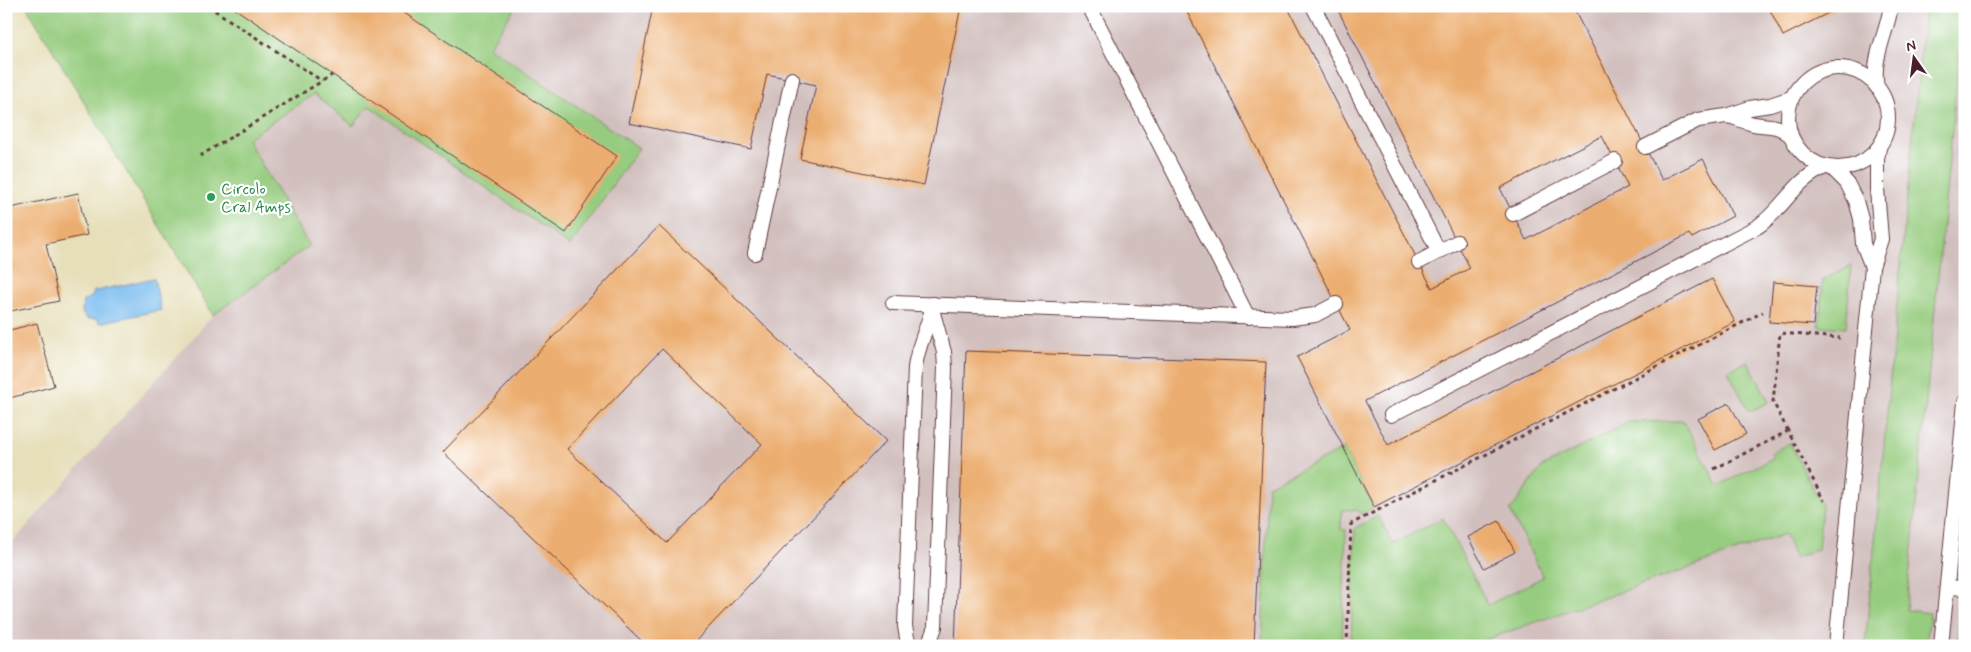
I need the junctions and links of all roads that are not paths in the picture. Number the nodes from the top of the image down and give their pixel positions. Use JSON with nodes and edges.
{"nodes":[{"id":1,"x":1089,"y":6,"type":"edge"},
{"id":2,"x":1313,"y":6,"type":"edge"},
{"id":3,"x":1891,"y":6,"type":"edge"},
{"id":4,"x":792,"y":79,"type":"dead end"},
{"id":5,"x":1878,"y":87,"type":"junction"},
{"id":6,"x":1792,"y":98,"type":"junction"},
{"id":7,"x":1726,"y":116,"type":"junction"},
{"id":8,"x":1790,"y":135,"type":"junction"},
{"id":9,"x":1645,"y":147,"type":"dead end"},
{"id":10,"x":1879,"y":148,"type":"junction"},
{"id":11,"x":1615,"y":161,"type":"dead end"},
{"id":12,"x":1829,"y":168,"type":"junction"},
{"id":13,"x":1512,"y":214,"type":"dead end"},
{"id":14,"x":1457,"y":242,"type":"dead end"},
{"id":15,"x":1439,"y":252,"type":"junction"},
{"id":16,"x":755,"y":253,"type":"dead end"},
{"id":17,"x":1419,"y":262,"type":"dead end"},
{"id":18,"x":1872,"y":267,"type":"junction"},
{"id":19,"x":893,"y":303,"type":"dead end"},
{"id":20,"x":933,"y":304,"type":"junction"},
{"id":21,"x":1336,"y":304,"type":"dead end"},
{"id":22,"x":1248,"y":317,"type":"junction"},
{"id":23,"x":1965,"y":402,"type":"edge"},
{"id":24,"x":1391,"y":416,"type":"dead end"},
{"id":25,"x":1947,"y":587,"type":"junction"},
{"id":26,"x":1965,"y":588,"type":"edge"},
{"id":27,"x":911,"y":646,"type":"edge"},
{"id":28,"x":928,"y":646,"type":"edge"},
{"id":29,"x":1836,"y":646,"type":"edge"},
{"id":30,"x":1941,"y":646,"type":"edge"}],
"edges":[{"from":1,"to":22,"type":"lane"},
{"from":2,"to":15,"type":"lane"},
{"from":3,"to":5,"type":"lane"},
{"from":4,"to":16,"type":"lane"},
{"from":5,"to":6,"type":"lane"},
{"from":5,"to":10,"type":"lane"},
{"from":6,"to":7,"type":"lane"},
{"from":6,"to":8,"type":"lane"},
{"from":7,"to":8,"type":"lane"},
{"from":7,"to":9,"type":"lane"},
{"from":8,"to":12,"type":"lane"},
{"from":10,"to":12,"type":"lane"},
{"from":10,"to":18,"type":"lane"},
{"from":11,"to":13,"type":"lane"},
{"from":12,"to":18,"type":"lane"},
{"from":12,"to":24,"type":"lane"},
{"from":14,"to":15,"type":"lane"},
{"from":15,"to":17,"type":"lane"},
{"from":18,"to":29,"type":"lane"},
{"from":19,"to":20,"type":"lane"},
{"from":20,"to":22,"type":"lane"},
{"from":20,"to":27,"type":"lane"},
{"from":20,"to":28,"type":"lane"},
{"from":21,"to":22,"type":"lane"},
{"from":23,"to":25,"type":"lane"},
{"from":25,"to":26,"type":"lane"},
{"from":25,"to":30,"type":"lane"}]}
